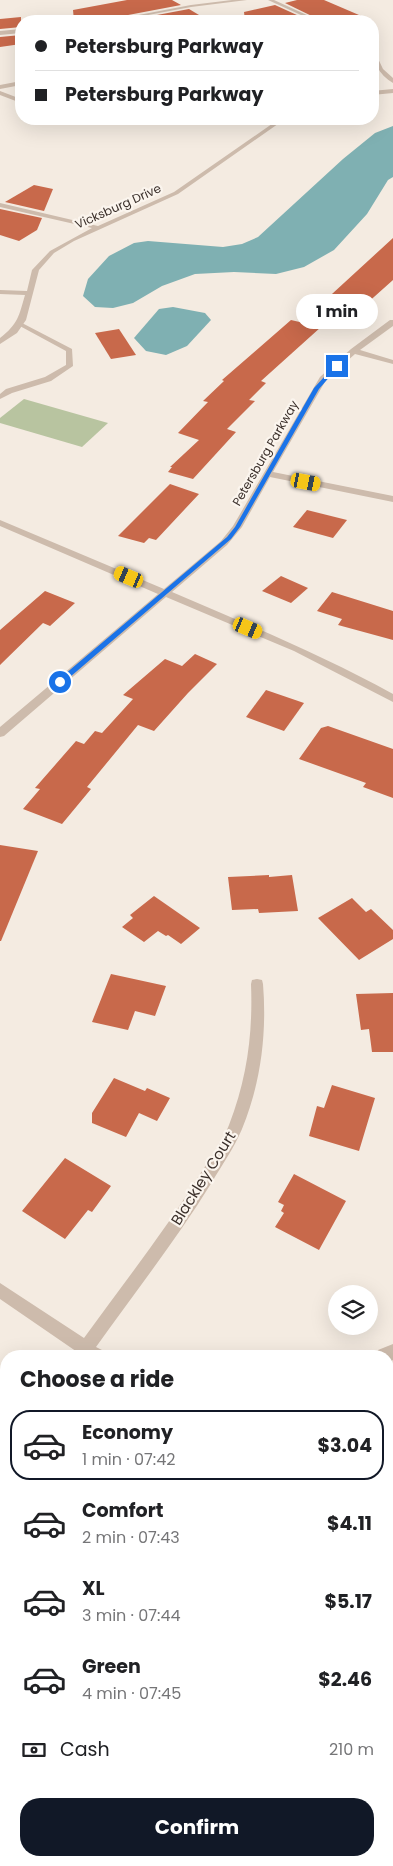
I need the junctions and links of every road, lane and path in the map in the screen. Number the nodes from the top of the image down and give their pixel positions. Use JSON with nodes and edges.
{"nodes":[{"id":1,"x":245,"y":0,"type":"edge"},
{"id":2,"x":270,"y":0,"type":"edge"},
{"id":3,"x":142,"y":15,"type":"edge"},
{"id":4,"x":304,"y":15,"type":"edge"},
{"id":5,"x":15,"y":32,"type":"edge"},
{"id":6,"x":0,"y":33,"type":"edge"},
{"id":7,"x":379,"y":67,"type":"edge"},
{"id":8,"x":393,"y":81,"type":"edge"},
{"id":9,"x":15,"y":84,"type":"edge"},
{"id":10,"x":0,"y":87,"type":"edge"},
{"id":11,"x":393,"y":91,"type":"edge"},
{"id":12,"x":379,"y":92,"type":"edge"},
{"id":13,"x":0,"y":93,"type":"edge"},
{"id":14,"x":15,"y":99,"type":"edge"},
{"id":15,"x":273,"y":125,"type":"edge"},
{"id":16,"x":0,"y":205,"type":"edge"},
{"id":17,"x":100,"y":228,"type":"junction"},
{"id":18,"x":0,"y":292,"type":"edge"},
{"id":19,"x":30,"y":293,"type":"junction"},
{"id":20,"x":393,"y":322,"type":"edge"},
{"id":21,"x":20,"y":324,"type":"junction"},
{"id":22,"x":0,"y":342,"type":"edge"},
{"id":23,"x":354,"y":351,"type":"junction"},
{"id":24,"x":393,"y":362,"type":"edge"},
{"id":25,"x":0,"y":397,"type":"edge"},
{"id":26,"x":268,"y":474,"type":"junction"},
{"id":27,"x":393,"y":499,"type":"edge"},
{"id":28,"x":0,"y":523,"type":"edge"},
{"id":29,"x":166,"y":592,"type":"junction"},
{"id":30,"x":393,"y":699,"type":"edge"},
{"id":31,"x":0,"y":733,"type":"edge"},
{"id":32,"x":257,"y":984,"type":"dead end"},
{"id":33,"x":0,"y":1290,"type":"edge"},
{"id":34,"x":88,"y":1350,"type":"edge"},
{"id":35,"x":92,"y":1350,"type":"edge"}],
"edges":[{"from":1,"to":3,"type":"street"},
{"from":2,"to":4,"type":"street"},
{"from":5,"to":6,"type":"street"},
{"from":7,"to":8,"type":"street"},
{"from":9,"to":10,"type":"street"},
{"from":11,"to":12,"type":"street"},
{"from":13,"to":14,"type":"street"},
{"from":15,"to":17,"type":"street","name":"Vicksburg Drive"},
{"from":16,"to":17,"type":"street"},
{"from":17,"to":19,"type":"street","name":"Vicksburg Drive"},
{"from":18,"to":19,"type":"street"},
{"from":19,"to":21,"type":"street","name":"Vicksburg Drive"},
{"from":20,"to":23,"type":"street","name":"Petersburg Parkway"},
{"from":21,"to":22,"type":"street"},
{"from":21,"to":25,"type":"lane"},
{"from":23,"to":24,"type":"street"},
{"from":23,"to":26,"type":"street","name":"Petersburg Parkway"},
{"from":26,"to":27,"type":"street"},
{"from":26,"to":29,"type":"street","name":"Petersburg Parkway"},
{"from":28,"to":29,"type":"street"},
{"from":29,"to":30,"type":"street"},
{"from":29,"to":31,"type":"street","name":"Petersburg Parkway"},
{"from":32,"to":35,"type":"street","name":"Blackley Court"},
{"from":33,"to":34,"type":"street"}]}
